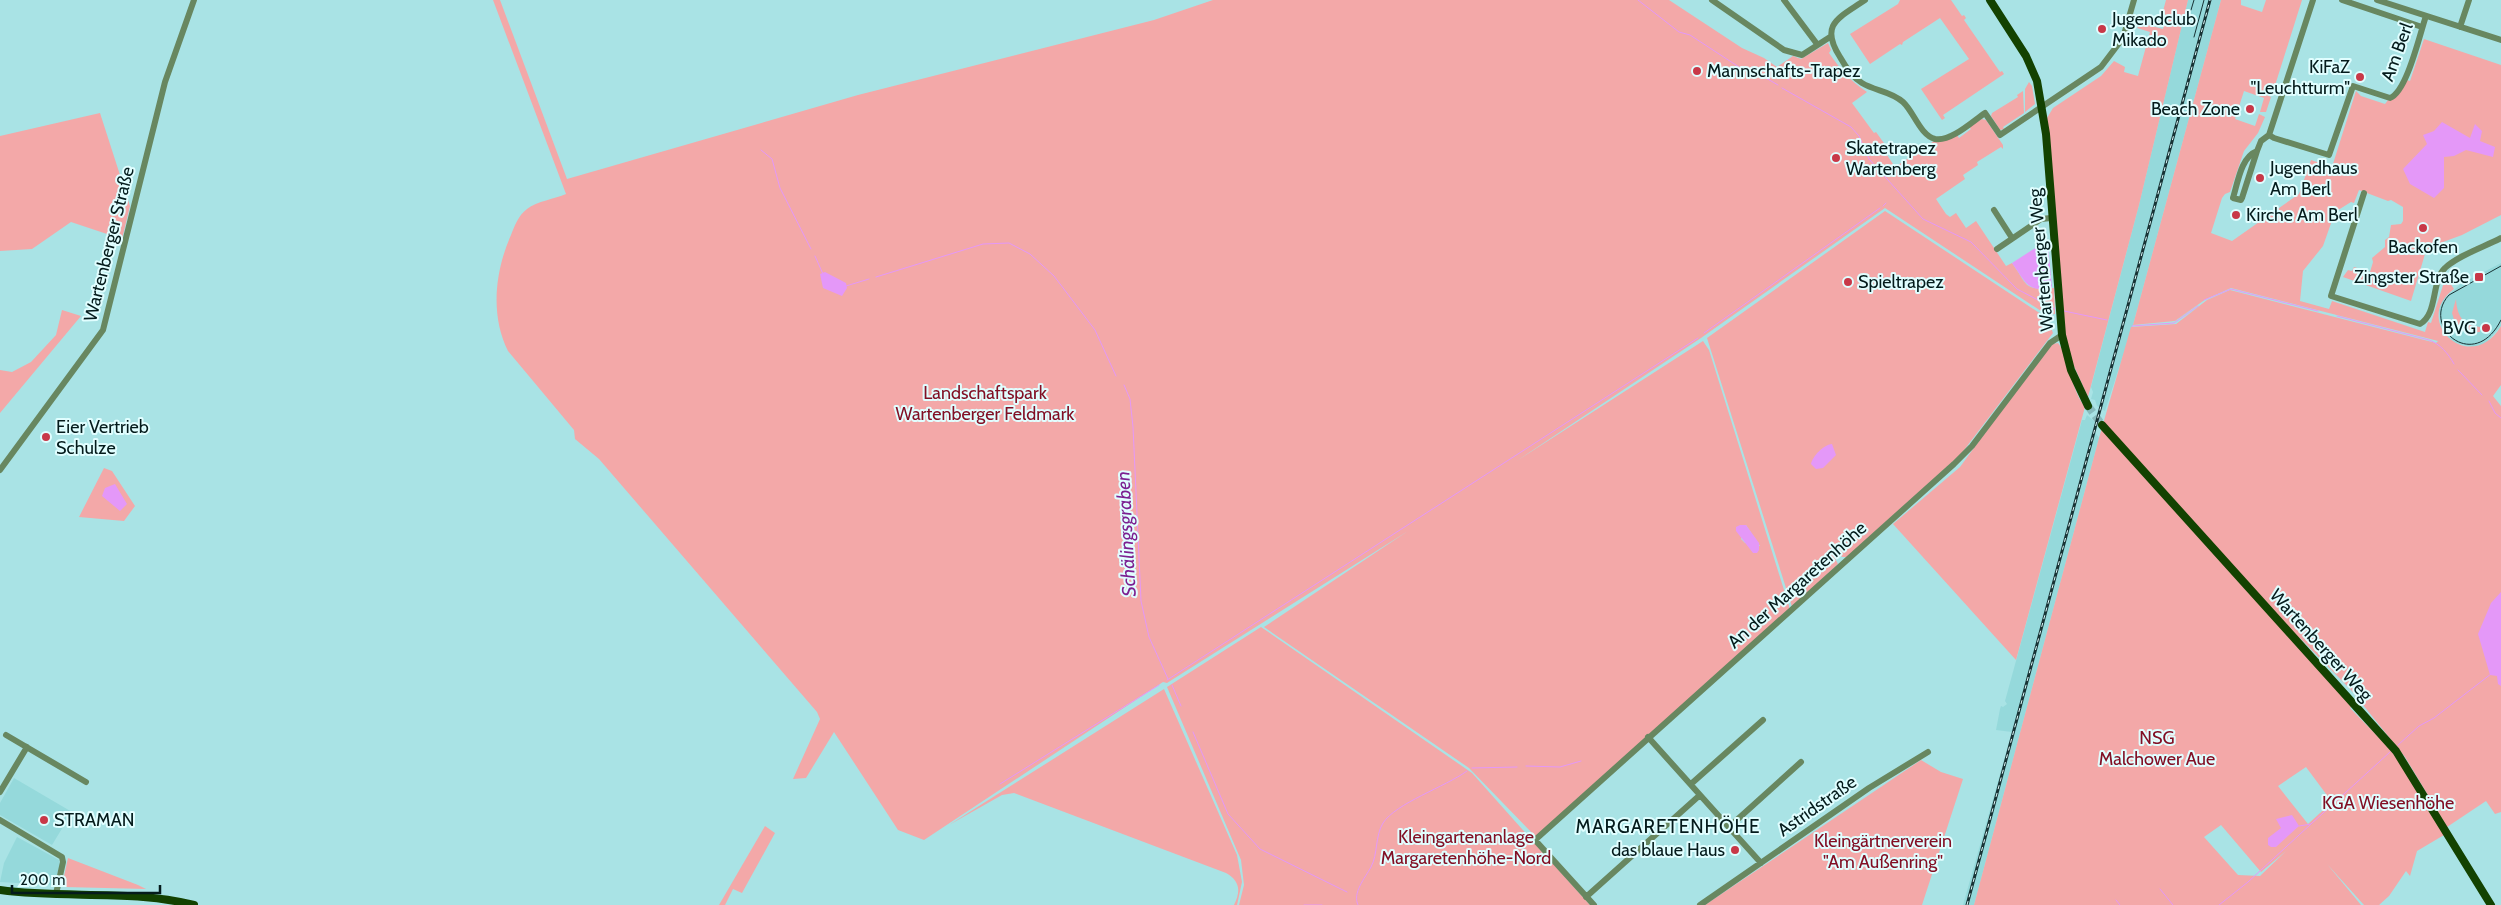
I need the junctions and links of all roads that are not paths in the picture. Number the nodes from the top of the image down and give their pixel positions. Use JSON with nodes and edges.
{"nodes":[{"id":1,"x":194,"y":0,"type":"edge"},
{"id":2,"x":1712,"y":0,"type":"edge"},
{"id":3,"x":1784,"y":0,"type":"edge"},
{"id":4,"x":1865,"y":0,"type":"edge"},
{"id":5,"x":1990,"y":0,"type":"edge"},
{"id":6,"x":2134,"y":0,"type":"edge"},
{"id":7,"x":2313,"y":0,"type":"edge"},
{"id":8,"x":2342,"y":0,"type":"edge"},
{"id":9,"x":2377,"y":0,"type":"edge"},
{"id":10,"x":2469,"y":0,"type":"edge"},
{"id":11,"x":2426,"y":16,"type":"junction"},
{"id":12,"x":2422,"y":27,"type":"junction"},
{"id":13,"x":2460,"y":27,"type":"junction"},
{"id":14,"x":1830,"y":37,"type":"junction"},
{"id":15,"x":2501,"y":40,"type":"edge"},
{"id":16,"x":1817,"y":44,"type":"junction"},
{"id":17,"x":2042,"y":107,"type":"junction"},
{"id":18,"x":2269,"y":135,"type":"junction"},
{"id":19,"x":2257,"y":151,"type":"junction"},
{"id":20,"x":2364,"y":193,"type":"dead end"},
{"id":21,"x":1994,"y":210,"type":"dead end"},
{"id":22,"x":2051,"y":218,"type":"junction"},
{"id":23,"x":2012,"y":238,"type":"junction"},
{"id":24,"x":2501,"y":238,"type":"edge"},
{"id":25,"x":1996,"y":249,"type":"dead end"},
{"id":26,"x":2062,"y":335,"type":"junction"},
{"id":27,"x":2088,"y":406,"type":"tunnel mouth"},
{"id":28,"x":2102,"y":425,"type":"tunnel mouth"},
{"id":29,"x":0,"y":470,"type":"edge"},
{"id":30,"x":1763,"y":720,"type":"dead end"},
{"id":31,"x":6,"y":735,"type":"dead end"},
{"id":32,"x":1648,"y":737,"type":"junction"},
{"id":33,"x":27,"y":748,"type":"junction"},
{"id":34,"x":1928,"y":752,"type":"dead end"},
{"id":35,"x":1801,"y":762,"type":"dead end"},
{"id":36,"x":86,"y":782,"type":"dead end"},
{"id":37,"x":1691,"y":784,"type":"junction"},
{"id":38,"x":0,"y":792,"type":"edge"},
{"id":39,"x":1700,"y":795,"type":"junction"},
{"id":40,"x":0,"y":820,"type":"edge"},
{"id":41,"x":1729,"y":827,"type":"junction"},
{"id":42,"x":1761,"y":863,"type":"junction"},
{"id":43,"x":0,"y":890,"type":"edge"},
{"id":44,"x":56,"y":894,"type":"junction"},
{"id":45,"x":1586,"y":897,"type":"junction"},
{"id":46,"x":194,"y":905,"type":"edge"},
{"id":47,"x":1594,"y":905,"type":"edge"},
{"id":48,"x":1700,"y":905,"type":"edge"},
{"id":49,"x":2491,"y":905,"type":"edge"}],
"edges":[{"from":1,"to":29,"type":"street","name":"Wartenberger Straße"},
{"from":2,"to":16,"type":"street"},
{"from":3,"to":16,"type":"street"},
{"from":4,"to":14,"type":"street"},
{"from":5,"to":17,"type":"main road","name":"Wartenberger Weg"},
{"from":6,"to":17,"type":"street"},
{"from":7,"to":18,"type":"street"},
{"from":8,"to":12,"type":"street"},
{"from":9,"to":11,"type":"street"},
{"from":10,"to":13,"type":"street"},
{"from":11,"to":12,"type":"street","name":"Am Berl"},
{"from":11,"to":13,"type":"street"},
{"from":12,"to":18,"type":"street","name":"Am Berl"},
{"from":13,"to":15,"type":"street"},
{"from":14,"to":16,"type":"street"},
{"from":14,"to":17,"type":"street"},
{"from":17,"to":22,"type":"main road","name":"Wartenberger Weg"},
{"from":18,"to":19,"type":"street"},
{"from":19,"to":19,"type":"street"},
{"from":20,"to":24,"type":"street"},
{"from":21,"to":23,"type":"street"},
{"from":22,"to":23,"type":"street"},
{"from":22,"to":26,"type":"main road","name":"Wartenberger Weg"},
{"from":23,"to":25,"type":"street"},
{"from":26,"to":27,"type":"main road","name":"Wartenberger Weg"},
{"from":26,"to":32,"type":"street","name":"An der Margaretenhöhe"},
{"from":28,"to":49,"type":"main road","name":"Wartenberger Weg"},
{"from":30,"to":37,"type":"street"},
{"from":31,"to":33,"type":"street"},
{"from":32,"to":37,"type":"street"},
{"from":32,"to":45,"type":"street","name":"An der Margaretenhöhe"},
{"from":33,"to":36,"type":"street"},
{"from":33,"to":38,"type":"street"},
{"from":34,"to":42,"type":"street","name":"Astridstraße"},
{"from":35,"to":41,"type":"street"},
{"from":37,"to":39,"type":"street"},
{"from":39,"to":41,"type":"street"},
{"from":39,"to":45,"type":"street"},
{"from":40,"to":44,"type":"street"},
{"from":41,"to":42,"type":"street"},
{"from":42,"to":48,"type":"street","name":"Astridstraße"},
{"from":43,"to":44,"type":"main road"},
{"from":44,"to":46,"type":"main road"},
{"from":45,"to":47,"type":"street"}]}
